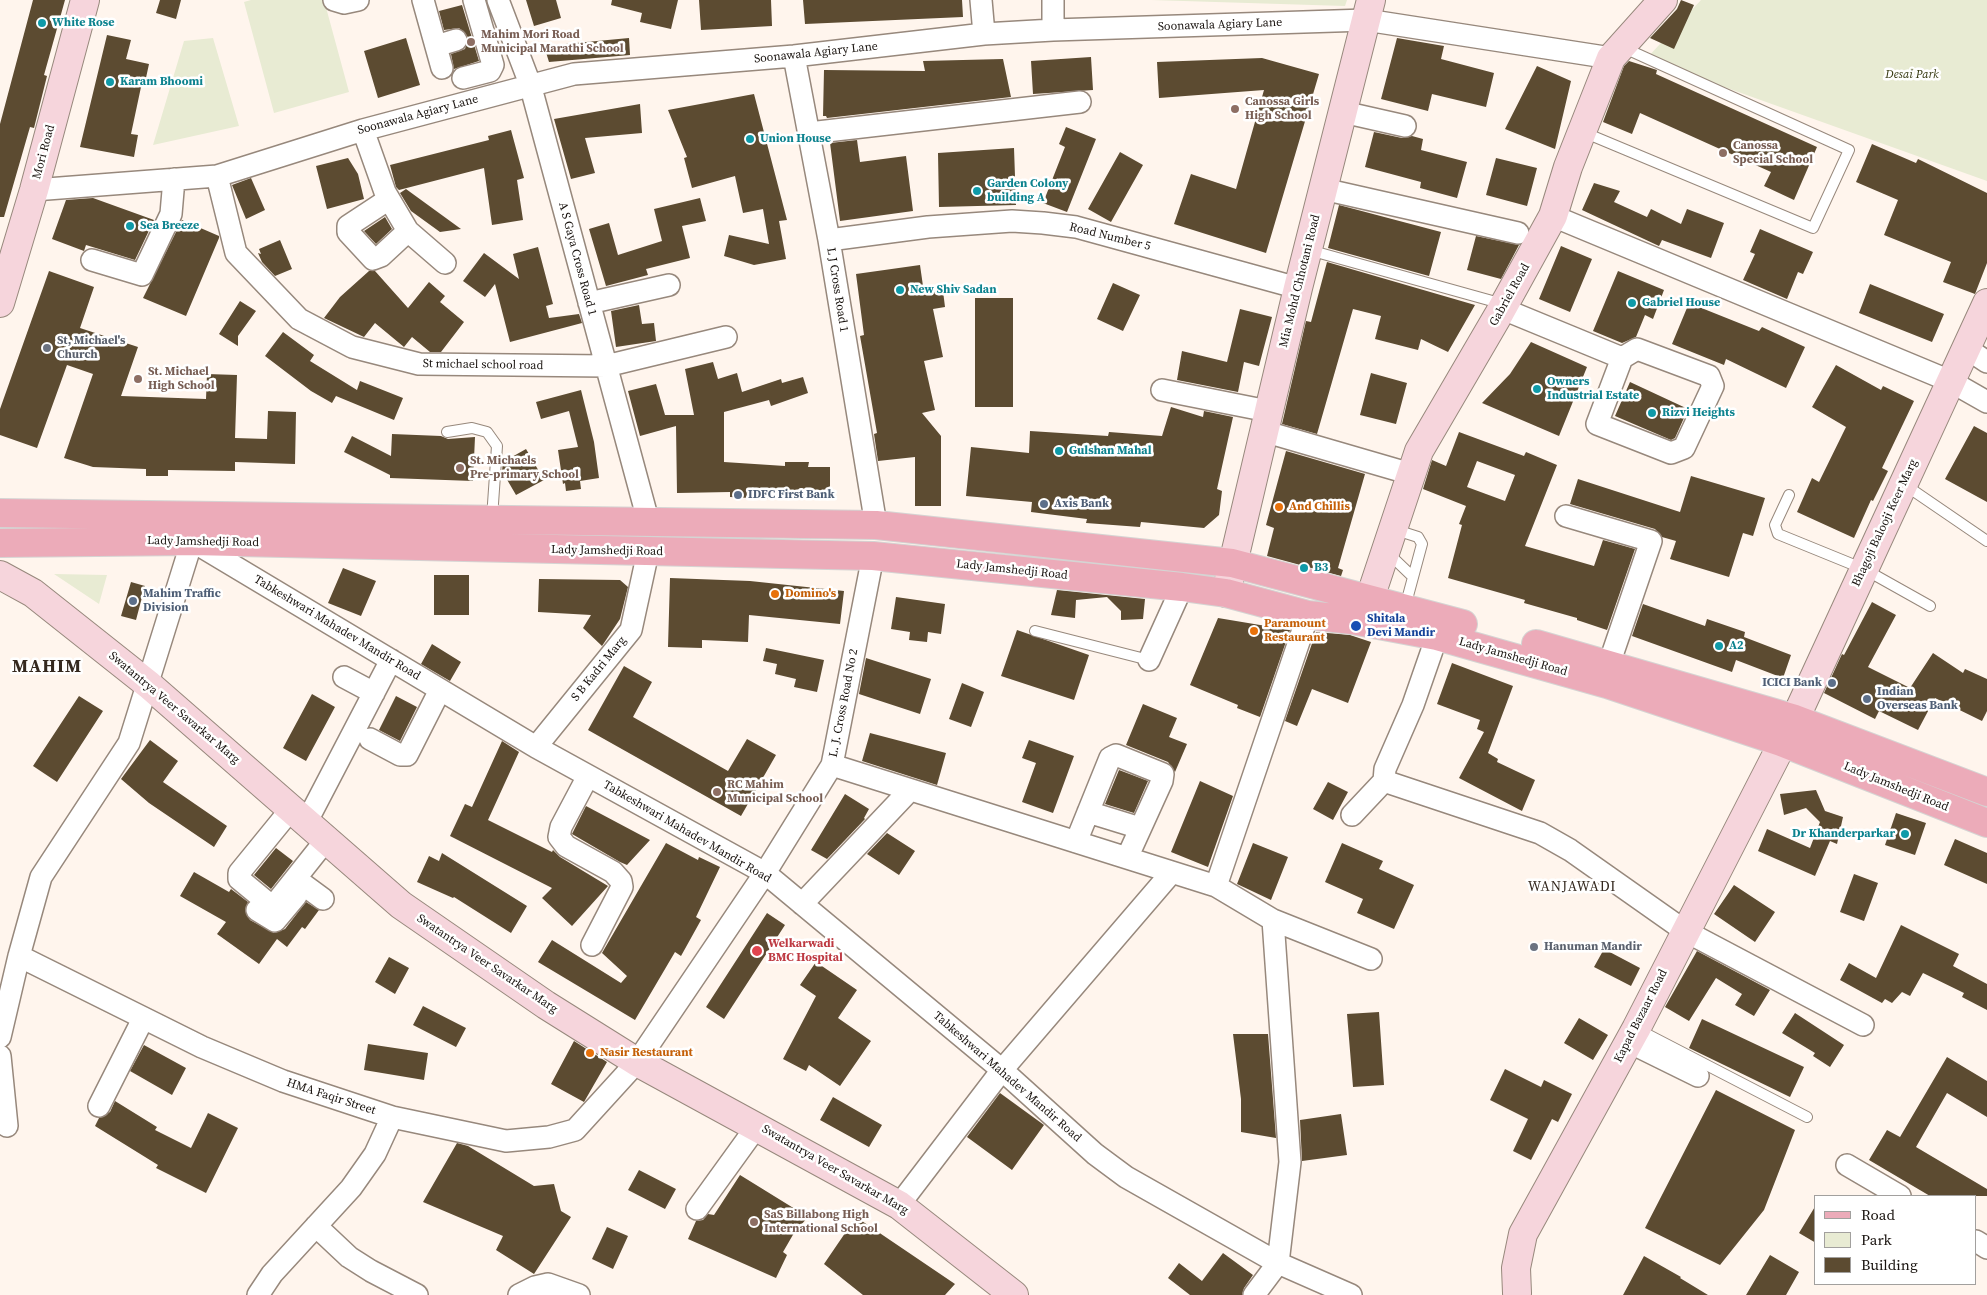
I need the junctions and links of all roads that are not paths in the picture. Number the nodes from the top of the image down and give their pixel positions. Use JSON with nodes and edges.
{"nodes":[{"id":1,"x":85,"y":0,"type":"edge"},
{"id":2,"x":334,"y":0,"type":"edge"},
{"id":3,"x":358,"y":0,"type":"edge"},
{"id":4,"x":423,"y":0,"type":"edge"},
{"id":5,"x":474,"y":0,"type":"edge"},
{"id":6,"x":498,"y":0,"type":"edge"},
{"id":7,"x":981,"y":0,"type":"edge"},
{"id":8,"x":1053,"y":0,"type":"edge"},
{"id":9,"x":1664,"y":0,"type":"edge"},
{"id":10,"x":1369,"y":10,"type":"edge"},
{"id":11,"x":1053,"y":30,"type":"junction"},
{"id":12,"x":984,"y":34,"type":"junction"},
{"id":13,"x":1616,"y":52,"type":"junction"},
{"id":14,"x":794,"y":56,"type":"junction"},
{"id":15,"x":442,"y":68,"type":"dead end"},
{"id":16,"x":463,"y":78,"type":"dead end"},
{"id":17,"x":530,"y":84,"type":"junction"},
{"id":18,"x":1080,"y":102,"type":"dead end"},
{"id":19,"x":1343,"y":112,"type":"junction"},
{"id":20,"x":1405,"y":126,"type":"dead end"},
{"id":21,"x":363,"y":130,"type":"junction"},
{"id":22,"x":1582,"y":132,"type":"junction"},
{"id":23,"x":809,"y":133,"type":"junction"},
{"id":24,"x":216,"y":176,"type":"junction"},
{"id":25,"x":174,"y":180,"type":"junction"},
{"id":26,"x":1323,"y":188,"type":"junction"},
{"id":27,"x":34,"y":190,"type":"junction"},
{"id":28,"x":389,"y":199,"type":"junction"},
{"id":29,"x":1553,"y":216,"type":"junction"},
{"id":30,"x":408,"y":230,"type":"junction"},
{"id":31,"x":1518,"y":233,"type":"dead end"},
{"id":32,"x":829,"y":240,"type":"junction"},
{"id":33,"x":1308,"y":250,"type":"junction"},
{"id":34,"x":92,"y":260,"type":"dead end"},
{"id":35,"x":445,"y":263,"type":"dead end"},
{"id":36,"x":668,"y":285,"type":"dead end"},
{"id":37,"x":1298,"y":288,"type":"junction"},
{"id":38,"x":0,"y":303,"type":"edge"},
{"id":39,"x":589,"y":303,"type":"junction"},
{"id":40,"x":1987,"y":303,"type":"edge"},
{"id":41,"x":1504,"y":306,"type":"junction"},
{"id":42,"x":726,"y":337,"type":"dead end"},
{"id":43,"x":1978,"y":346,"type":"edge"},
{"id":44,"x":1622,"y":358,"type":"junction"},
{"id":45,"x":606,"y":366,"type":"junction"},
{"id":46,"x":1950,"y":382,"type":"junction"},
{"id":47,"x":1162,"y":390,"type":"dead end"},
{"id":48,"x":1987,"y":402,"type":"edge"},
{"id":49,"x":1266,"y":421,"type":"junction"},
{"id":50,"x":447,"y":432,"type":"dead end"},
{"id":51,"x":1411,"y":474,"type":"junction"},
{"id":52,"x":1904,"y":484,"type":"junction"},
{"id":53,"x":1789,"y":495,"type":"dead end"},
{"id":54,"x":0,"y":513,"type":"edge"},
{"id":55,"x":1566,"y":516,"type":"dead end"},
{"id":56,"x":492,"y":518,"type":"junction"},
{"id":57,"x":648,"y":520,"type":"junction"},
{"id":58,"x":876,"y":525,"type":"junction"},
{"id":59,"x":1389,"y":540,"type":"junction"},
{"id":60,"x":192,"y":541,"type":"junction"},
{"id":61,"x":1987,"y":541,"type":"edge"},
{"id":62,"x":0,"y":543,"type":"edge"},
{"id":63,"x":648,"y":552,"type":"junction"},
{"id":64,"x":873,"y":556,"type":"junction"},
{"id":65,"x":1232,"y":563,"type":"junction"},
{"id":66,"x":1864,"y":569,"type":"junction"},
{"id":67,"x":0,"y":576,"type":"edge"},
{"id":68,"x":1413,"y":577,"type":"junction"},
{"id":69,"x":1182,"y":586,"type":"junction"},
{"id":70,"x":1226,"y":593,"type":"junction"},
{"id":71,"x":1370,"y":598,"type":"junction"},
{"id":72,"x":1930,"y":606,"type":"dead end"},
{"id":73,"x":1405,"y":608,"type":"junction"},
{"id":74,"x":1308,"y":615,"type":"junction"},
{"id":75,"x":1035,"y":631,"type":"dead end"},
{"id":76,"x":1437,"y":636,"type":"junction"},
{"id":77,"x":391,"y":660,"type":"junction"},
{"id":78,"x":1149,"y":660,"type":"joint"},
{"id":79,"x":1609,"y":664,"type":"junction"},
{"id":80,"x":344,"y":677,"type":"dead end"},
{"id":81,"x":149,"y":685,"type":"junction"},
{"id":82,"x":440,"y":690,"type":"junction"},
{"id":83,"x":374,"y":693,"type":"junction"},
{"id":84,"x":1788,"y":731,"type":"junction"},
{"id":85,"x":370,"y":739,"type":"dead end"},
{"id":86,"x":536,"y":747,"type":"junction"},
{"id":87,"x":832,"y":765,"type":"junction"},
{"id":88,"x":588,"y":776,"type":"junction"},
{"id":89,"x":1384,"y":781,"type":"junction"},
{"id":90,"x":910,"y":790,"type":"junction"},
{"id":91,"x":1987,"y":792,"type":"edge"},
{"id":92,"x":1088,"y":812,"type":"junction"},
{"id":93,"x":1352,"y":815,"type":"dead end"},
{"id":94,"x":1987,"y":823,"type":"edge"},
{"id":95,"x":1140,"y":828,"type":"junction"},
{"id":96,"x":315,"y":830,"type":"junction"},
{"id":97,"x":1076,"y":842,"type":"junction"},
{"id":98,"x":1127,"y":858,"type":"junction"},
{"id":99,"x":1172,"y":872,"type":"junction"},
{"id":100,"x":765,"y":873,"type":"junction"},
{"id":101,"x":304,"y":885,"type":"junction"},
{"id":102,"x":1216,"y":886,"type":"junction"},
{"id":103,"x":323,"y":899,"type":"dead end"},
{"id":104,"x":802,"y":904,"type":"junction"},
{"id":105,"x":257,"y":910,"type":"dead end"},
{"id":106,"x":1274,"y":920,"type":"junction"},
{"id":107,"x":1685,"y":931,"type":"junction"},
{"id":108,"x":592,"y":945,"type":"dead end"},
{"id":109,"x":19,"y":956,"type":"junction"},
{"id":110,"x":1371,"y":958,"type":"dead end"},
{"id":111,"x":143,"y":1019,"type":"junction"},
{"id":112,"x":1863,"y":1025,"type":"dead end"},
{"id":113,"x":1633,"y":1035,"type":"junction"},
{"id":114,"x":0,"y":1037,"type":"edge"},
{"id":115,"x":0,"y":1056,"type":"edge"},
{"id":116,"x":637,"y":1062,"type":"junction"},
{"id":117,"x":1002,"y":1070,"type":"junction"},
{"id":118,"x":1698,"y":1076,"type":"dead end"},
{"id":119,"x":99,"y":1106,"type":"dead end"},
{"id":120,"x":392,"y":1117,"type":"junction"},
{"id":121,"x":1807,"y":1117,"type":"dead end"},
{"id":122,"x":7,"y":1126,"type":"dead end"},
{"id":123,"x":758,"y":1126,"type":"junction"},
{"id":124,"x":1847,"y":1165,"type":"dead end"},
{"id":125,"x":1898,"y":1195,"type":"edge"},
{"id":126,"x":899,"y":1205,"type":"junction"},
{"id":127,"x":697,"y":1209,"type":"dead end"},
{"id":128,"x":316,"y":1226,"type":"junction"},
{"id":129,"x":1278,"y":1263,"type":"junction"},
{"id":130,"x":1008,"y":1293,"type":"edge"},
{"id":131,"x":1521,"y":1294,"type":"edge"},
{"id":132,"x":258,"y":1295,"type":"edge"},
{"id":133,"x":417,"y":1295,"type":"edge"},
{"id":134,"x":519,"y":1295,"type":"edge"},
{"id":135,"x":579,"y":1295,"type":"edge"},
{"id":136,"x":1254,"y":1295,"type":"edge"},
{"id":137,"x":1351,"y":1295,"type":"edge"}],
"edges":[{"from":1,"to":27,"type":"street","name":"Mori Road"},
{"from":2,"to":3,"type":"street"},
{"from":4,"to":15,"type":"street"},
{"from":5,"to":16,"type":"street"},
{"from":6,"to":17,"type":"street","name":"A S Gaya Cross Road 1"},
{"from":7,"to":12,"type":"street"},
{"from":8,"to":11,"type":"street"},
{"from":9,"to":13,"type":"street","name":"Gabriel Road"},
{"from":10,"to":11,"type":"street","name":"Soonawala Agiary Lane"},
{"from":10,"to":13,"type":"street","name":"Soonawala Agiary Lane"},
{"from":10,"to":19,"type":"street","name":"Mia Mohd Chhotani Road"},
{"from":11,"to":12,"type":"street","name":"Soonawala Agiary Lane"},
{"from":12,"to":14,"type":"street","name":"Soonawala Agiary Lane"},
{"from":13,"to":22,"type":"street","name":"Gabriel Road"},
{"from":13,"to":22,"type":"lane"},
{"from":14,"to":17,"type":"street","name":"Soonawala Agiary Lane"},
{"from":14,"to":23,"type":"street","name":"L J Cross Road 1"},
{"from":17,"to":21,"type":"street","name":"Soonawala Agiary Lane"},
{"from":17,"to":39,"type":"street","name":"A S Gaya Cross Road 1"},
{"from":18,"to":23,"type":"street"},
{"from":19,"to":20,"type":"street"},
{"from":19,"to":26,"type":"street","name":"Mia Mohd Chhotani Road"},
{"from":21,"to":24,"type":"street","name":"Soonawala Agiary Lane"},
{"from":21,"to":28,"type":"street"},
{"from":22,"to":29,"type":"street","name":"Gabriel Road"},
{"from":23,"to":32,"type":"street","name":"L J Cross Road 1"},
{"from":24,"to":25,"type":"street","name":"Soonawala Agiary Lane"},
{"from":24,"to":45,"type":"street","name":"St michael school road"},
{"from":25,"to":27,"type":"street","name":"Soonawala Agiary Lane"},
{"from":25,"to":34,"type":"street"},
{"from":26,"to":31,"type":"street"},
{"from":26,"to":33,"type":"street","name":"Mia Mohd Chhotani Road"},
{"from":27,"to":38,"type":"street","name":"Mori Road"},
{"from":28,"to":30,"type":"street"},
{"from":28,"to":30,"type":"street"},
{"from":29,"to":41,"type":"street","name":"Gabriel Road"},
{"from":29,"to":46,"type":"street"},
{"from":30,"to":35,"type":"street"},
{"from":32,"to":37,"type":"street","name":"Road Number 5"},
{"from":32,"to":58,"type":"street","name":"L J Cross Road 1"},
{"from":33,"to":37,"type":"street","name":"Mia Mohd Chhotani Road"},
{"from":33,"to":41,"type":"lane"},
{"from":36,"to":39,"type":"street"},
{"from":37,"to":49,"type":"street","name":"Mia Mohd Chhotani Road"},
{"from":39,"to":45,"type":"street","name":"A S Gaya Cross Road 1"},
{"from":40,"to":43,"type":"street","name":"Bhagoji Balooji Keer Marg"},
{"from":41,"to":44,"type":"street"},
{"from":41,"to":51,"type":"street","name":"Gabriel Road"},
{"from":42,"to":45,"type":"street","name":"St michael school road"},
{"from":43,"to":46,"type":"street","name":"Bhagoji Balooji Keer Marg"},
{"from":44,"to":44,"type":"street"},
{"from":45,"to":57,"type":"street","name":"A S Gaya Cross Road 1"},
{"from":46,"to":48,"type":"street"},
{"from":46,"to":52,"type":"street","name":"Bhagoji Balooji Keer Marg"},
{"from":47,"to":49,"type":"street"},
{"from":49,"to":51,"type":"street"},
{"from":49,"to":65,"type":"street","name":"Mia Mohd Chhotani Road"},
{"from":50,"to":56,"type":"lane"},
{"from":51,"to":59,"type":"street","name":"Gabriel Road"},
{"from":52,"to":61,"type":"lane"},
{"from":52,"to":66,"type":"street","name":"Bhagoji Balooji Keer Marg"},
{"from":53,"to":66,"type":"lane"},
{"from":54,"to":56,"type":"main road","name":"Lady Jamshedji Road"},
{"from":55,"to":79,"type":"street"},
{"from":56,"to":57,"type":"main road","name":"Lady Jamshedji Road"},
{"from":57,"to":58,"type":"main road","name":"Lady Jamshedji Road"},
{"from":58,"to":65,"type":"main road","name":"Lady Jamshedji Road"},
{"from":59,"to":68,"type":"lane"},
{"from":59,"to":68,"type":"lane"},
{"from":59,"to":71,"type":"street","name":"Gabriel Road"},
{"from":60,"to":62,"type":"main road","name":"Lady Jamshedji Road"},
{"from":60,"to":63,"type":"main road","name":"Lady Jamshedji Road"},
{"from":60,"to":77,"type":"street","name":"Tabkeshwari Mahadev Mandir Road"},
{"from":60,"to":81,"type":"street"},
{"from":63,"to":64,"type":"main road","name":"Lady Jamshedji Road"},
{"from":63,"to":86,"type":"street","name":"S B Kadri Marg"},
{"from":64,"to":69,"type":"main road","name":"Lady Jamshedji Road"},
{"from":64,"to":87,"type":"street","name":"L. J. Cross Road No 2"},
{"from":65,"to":70,"type":"street","name":"Mia Mohd Chhotani Road"},
{"from":65,"to":71,"type":"main road","name":"Lady Jamshedji Road"},
{"from":66,"to":72,"type":"lane"},
{"from":66,"to":84,"type":"street","name":"Bhagoji Balooji Keer Marg"},
{"from":67,"to":81,"type":"street","name":"Swatantrya Veer Savarkar Marg"},
{"from":68,"to":73,"type":"lane"},
{"from":69,"to":70,"type":"main road","name":"Lady Jamshedji Road"},
{"from":69,"to":78,"type":"street"},
{"from":70,"to":74,"type":"main road","name":"Lady Jamshedji Road"},
{"from":71,"to":73,"type":"main road","name":"Lady Jamshedji Road"},
{"from":73,"to":79,"type":"main road","name":"Lady Jamshedji Road"},
{"from":74,"to":76,"type":"main road","name":"Lady Jamshedji Road"},
{"from":74,"to":102,"type":"street"},
{"from":75,"to":78,"type":"lane"},
{"from":76,"to":84,"type":"main road","name":"Lady Jamshedji Road"},
{"from":76,"to":89,"type":"street"},
{"from":77,"to":82,"type":"street","name":"Tabkeshwari Mahadev Mandir Road"},
{"from":77,"to":83,"type":"street"},
{"from":79,"to":84,"type":"main road","name":"Lady Jamshedji Road"},
{"from":80,"to":83,"type":"street"},
{"from":81,"to":96,"type":"street","name":"Swatantrya Veer Savarkar Marg"},
{"from":81,"to":109,"type":"street"},
{"from":82,"to":85,"type":"street"},
{"from":82,"to":86,"type":"street","name":"Tabkeshwari Mahadev Mandir Road"},
{"from":83,"to":96,"type":"street"},
{"from":84,"to":91,"type":"main road","name":"Lady Jamshedji Road"},
{"from":84,"to":94,"type":"main road","name":"Lady Jamshedji Road"},
{"from":84,"to":107,"type":"street","name":"Kapad Bazaar Road"},
{"from":86,"to":88,"type":"street","name":"Tabkeshwari Mahadev Mandir Road"},
{"from":87,"to":90,"type":"street"},
{"from":87,"to":100,"type":"street","name":"L. J. Cross Road No 2"},
{"from":88,"to":100,"type":"street","name":"Tabkeshwari Mahadev Mandir Road"},
{"from":88,"to":108,"type":"street"},
{"from":89,"to":93,"type":"street"},
{"from":89,"to":107,"type":"street"},
{"from":90,"to":97,"type":"street"},
{"from":90,"to":104,"type":"street"},
{"from":92,"to":95,"type":"street"},
{"from":92,"to":95,"type":"street"},
{"from":92,"to":97,"type":"street"},
{"from":95,"to":98,"type":"street"},
{"from":96,"to":101,"type":"street"},
{"from":96,"to":116,"type":"street","name":"Swatantrya Veer Savarkar Marg"},
{"from":97,"to":98,"type":"street"},
{"from":98,"to":99,"type":"street"},
{"from":99,"to":102,"type":"street"},
{"from":99,"to":117,"type":"street"},
{"from":100,"to":104,"type":"street","name":"Tabkeshwari Mahadev Mandir Road"},
{"from":100,"to":116,"type":"street","name":"L. J. Cross Road No 2"},
{"from":101,"to":103,"type":"street"},
{"from":101,"to":105,"type":"street"},
{"from":102,"to":106,"type":"street"},
{"from":104,"to":117,"type":"street","name":"Tabkeshwari Mahadev Mandir Road"},
{"from":106,"to":110,"type":"street"},
{"from":106,"to":129,"type":"street"},
{"from":107,"to":112,"type":"street"},
{"from":107,"to":113,"type":"street","name":"Kapad Bazaar Road"},
{"from":109,"to":111,"type":"street","name":"HMA Faqir Street"},
{"from":109,"to":114,"type":"street"},
{"from":111,"to":119,"type":"street"},
{"from":111,"to":120,"type":"street","name":"HMA Faqir Street"},
{"from":113,"to":118,"type":"street"},
{"from":113,"to":121,"type":"lane"},
{"from":113,"to":131,"type":"street","name":"Kapad Bazaar Road"},
{"from":115,"to":122,"type":"street"},
{"from":116,"to":120,"type":"street","name":"HMA Faqir Street"},
{"from":116,"to":123,"type":"street","name":"Swatantrya Veer Savarkar Marg"},
{"from":117,"to":126,"type":"street"},
{"from":117,"to":129,"type":"street","name":"Tabkeshwari Mahadev Mandir Road"},
{"from":120,"to":128,"type":"street"},
{"from":123,"to":126,"type":"street","name":"Swatantrya Veer Savarkar Marg"},
{"from":123,"to":127,"type":"street"},
{"from":124,"to":125,"type":"street"},
{"from":126,"to":130,"type":"street","name":"Swatantrya Veer Savarkar Marg"},
{"from":128,"to":132,"type":"street"},
{"from":128,"to":133,"type":"street"},
{"from":129,"to":136,"type":"street"},
{"from":129,"to":137,"type":"street","name":"Tabkeshwari Mahadev Mandir Road"},
{"from":134,"to":135,"type":"street"}]}
